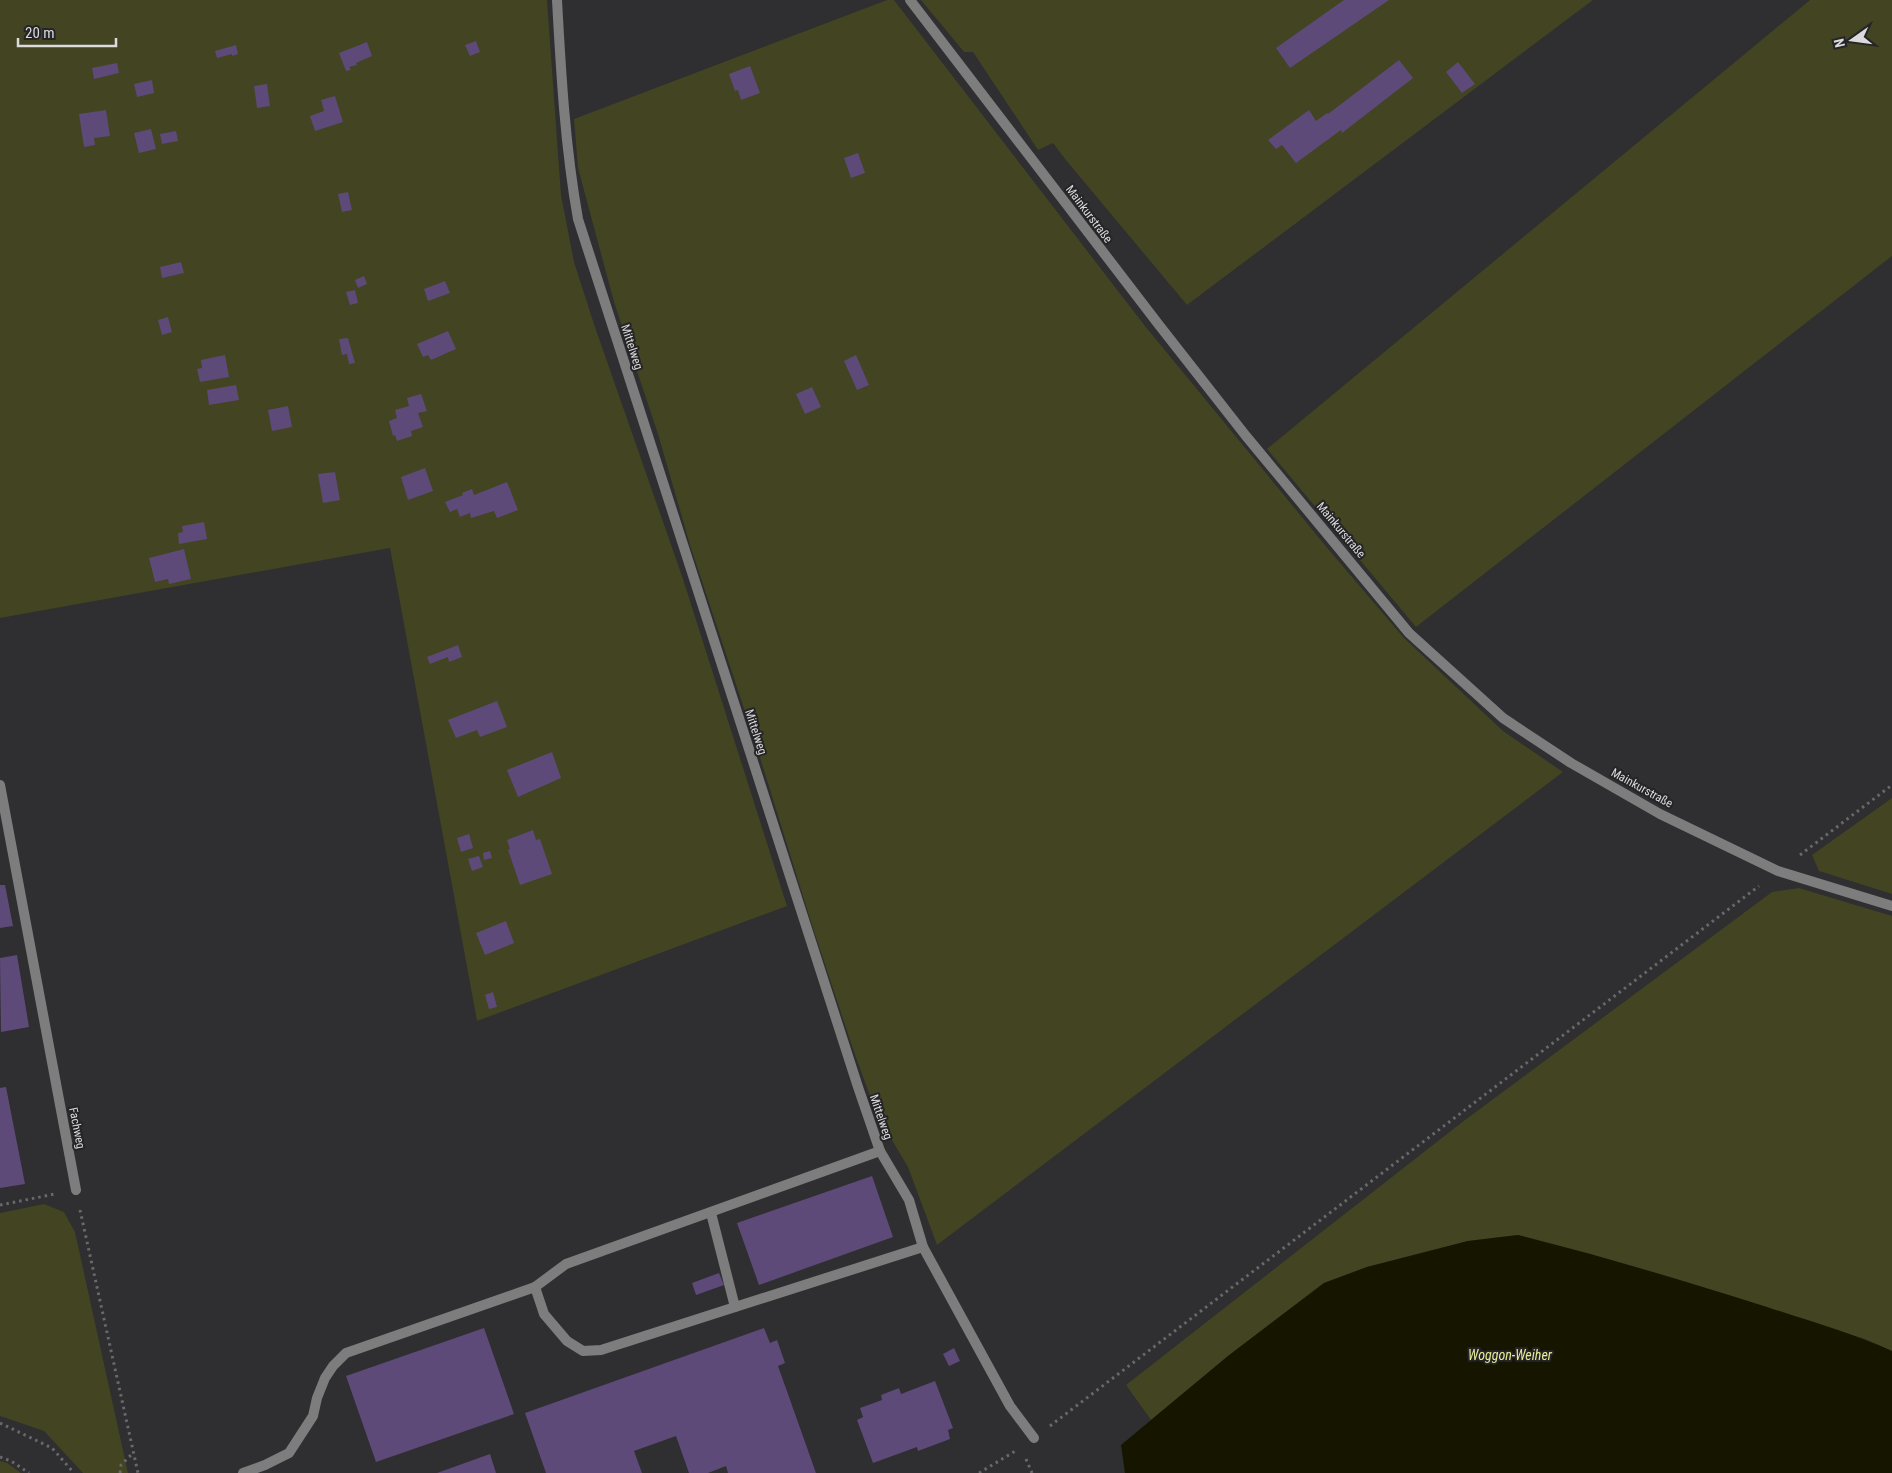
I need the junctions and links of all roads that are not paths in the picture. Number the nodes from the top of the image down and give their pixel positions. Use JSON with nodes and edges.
{"nodes":[{"id":1,"x":557,"y":0,"type":"edge"},
{"id":2,"x":910,"y":0,"type":"edge"},
{"id":3,"x":0,"y":785,"type":"edge"},
{"id":4,"x":1892,"y":906,"type":"edge"},
{"id":5,"x":880,"y":1151,"type":"junction"},
{"id":6,"x":76,"y":1190,"type":"road end"},
{"id":7,"x":711,"y":1213,"type":"junction"},
{"id":8,"x":923,"y":1247,"type":"junction"},
{"id":9,"x":535,"y":1288,"type":"junction"},
{"id":10,"x":735,"y":1307,"type":"junction"},
{"id":11,"x":1034,"y":1438,"type":"road end"},
{"id":12,"x":243,"y":1473,"type":"edge"}],
"edges":[{"from":1,"to":5,"type":"lane","name":"Mittelweg"},
{"from":2,"to":4,"type":"lane","name":"Mainkurstraße"},
{"from":3,"to":6,"type":"lane","name":"Fachweg"},
{"from":5,"to":7,"type":"lane"},
{"from":5,"to":8,"type":"lane","name":"Mittelweg"},
{"from":7,"to":9,"type":"lane"},
{"from":7,"to":10,"type":"lane"},
{"from":8,"to":10,"type":"lane"},
{"from":8,"to":11,"type":"lane","name":"Mittelweg"},
{"from":9,"to":10,"type":"lane"},
{"from":9,"to":12,"type":"lane"}]}
